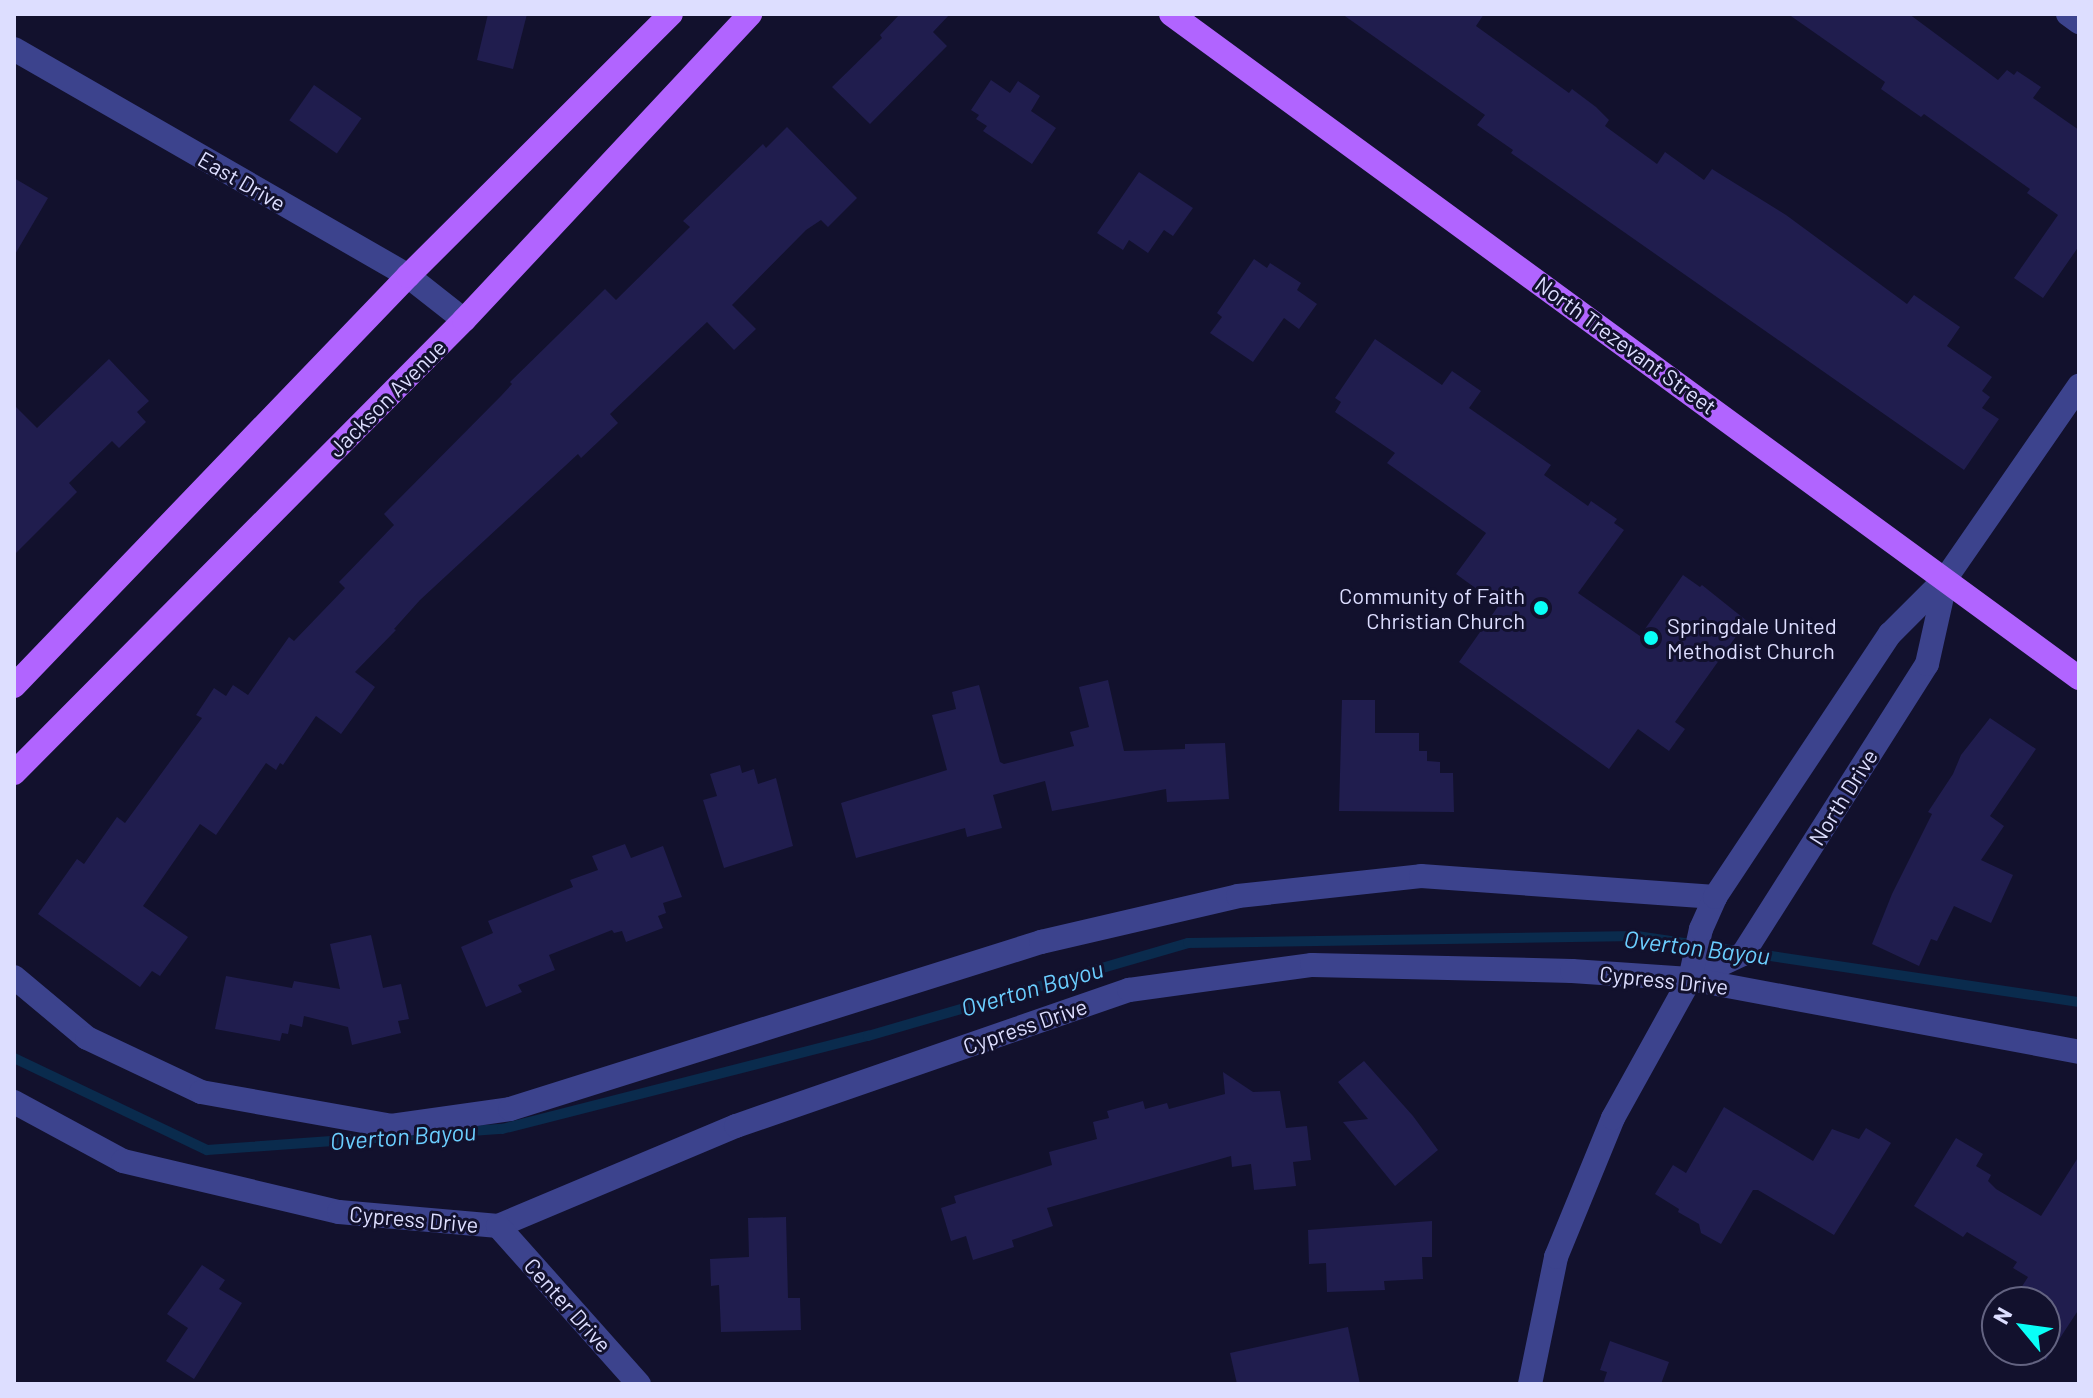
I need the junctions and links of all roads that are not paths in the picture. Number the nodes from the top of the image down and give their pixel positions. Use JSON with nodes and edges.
{"nodes":[{"id":1,"x":671,"y":14,"type":"edge"},
{"id":2,"x":750,"y":14,"type":"edge"},
{"id":3,"x":1171,"y":14,"type":"edge"},
{"id":4,"x":2068,"y":14,"type":"edge"},
{"id":5,"x":2079,"y":22,"type":"edge"},
{"id":6,"x":14,"y":49,"type":"edge"},
{"id":7,"x":408,"y":276,"type":"junction"},
{"id":8,"x":464,"y":320,"type":"junction"},
{"id":9,"x":2079,"y":386,"type":"edge"},
{"id":10,"x":1946,"y":578,"type":"junction"},
{"id":11,"x":2079,"y":678,"type":"edge"},
{"id":12,"x":14,"y":686,"type":"edge"},
{"id":13,"x":14,"y":773,"type":"edge"},
{"id":14,"x":1715,"y":897,"type":"junction"},
{"id":15,"x":1691,"y":970,"type":"junction"},
{"id":16,"x":14,"y":977,"type":"edge"},
{"id":17,"x":2079,"y":1052,"type":"edge"},
{"id":18,"x":14,"y":1102,"type":"edge"},
{"id":19,"x":498,"y":1226,"type":"junction"},
{"id":20,"x":639,"y":1384,"type":"edge"},
{"id":21,"x":1530,"y":1384,"type":"edge"}],
"edges":[{"from":1,"to":7,"type":"main road"},
{"from":2,"to":8,"type":"main road","name":"Jackson Avenue"},
{"from":3,"to":10,"type":"main road","name":"North Trezevant Street"},
{"from":4,"to":5,"type":"street"},
{"from":6,"to":7,"type":"street","name":"East Drive"},
{"from":7,"to":8,"type":"street","name":"East Drive"},
{"from":7,"to":12,"type":"main road"},
{"from":8,"to":13,"type":"main road","name":"Jackson Avenue"},
{"from":9,"to":10,"type":"street","name":"North Drive"},
{"from":10,"to":11,"type":"main road","name":"North Trezevant Street"},
{"from":10,"to":14,"type":"street","name":"North Drive"},
{"from":10,"to":15,"type":"street","name":"North Drive"},
{"from":14,"to":15,"type":"street","name":"North Drive"},
{"from":14,"to":16,"type":"street"},
{"from":15,"to":17,"type":"street","name":"Cypress Drive"},
{"from":15,"to":19,"type":"street","name":"Cypress Drive"},
{"from":15,"to":21,"type":"street","name":"North Drive"},
{"from":18,"to":19,"type":"street","name":"Cypress Drive"},
{"from":19,"to":20,"type":"street","name":"Center Drive"}]}
